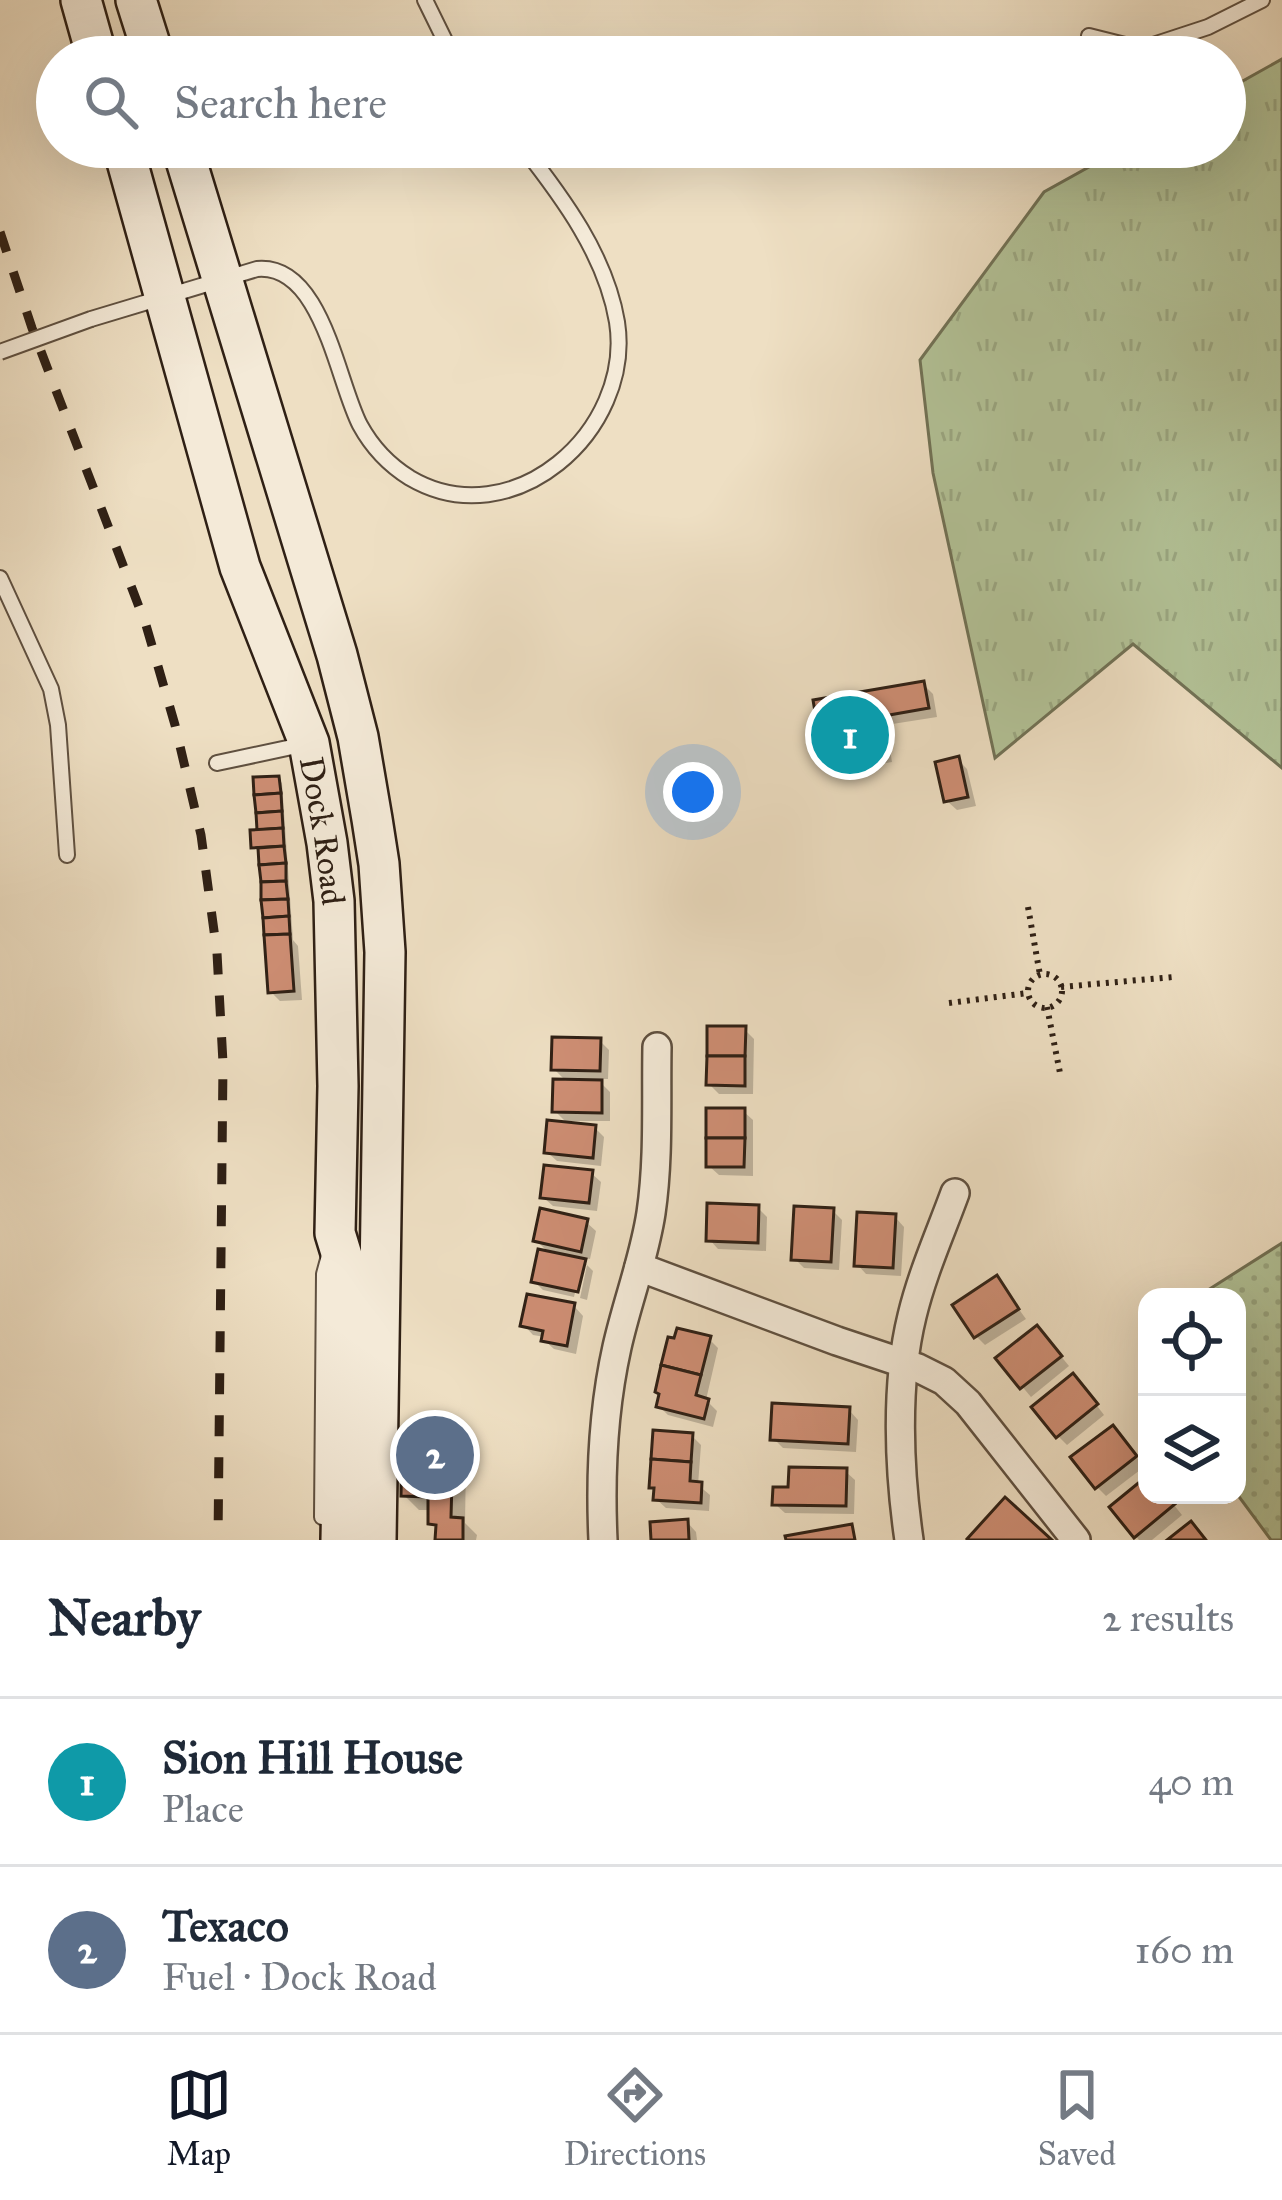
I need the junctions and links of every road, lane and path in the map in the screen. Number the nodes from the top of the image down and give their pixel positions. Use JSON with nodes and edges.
{"nodes":[{"id":1,"x":81,"y":0,"type":"edge"},
{"id":2,"x":136,"y":0,"type":"edge"},
{"id":3,"x":424,"y":0,"type":"edge"},
{"id":4,"x":1262,"y":0,"type":"edge"},
{"id":5,"x":91,"y":36,"type":"edge"},
{"id":6,"x":147,"y":36,"type":"edge"},
{"id":7,"x":442,"y":36,"type":"edge"},
{"id":8,"x":1181,"y":36,"type":"edge"},
{"id":9,"x":129,"y":168,"type":"edge"},
{"id":10,"x":188,"y":168,"type":"edge"},
{"id":11,"x":538,"y":168,"type":"edge"},
{"id":12,"x":221,"y":280,"type":"junction"},
{"id":13,"x":166,"y":298,"type":"junction"},
{"id":14,"x":0,"y":352,"type":"edge"},
{"id":15,"x":0,"y":578,"type":"edge"},
{"id":16,"x":309,"y":743,"type":"junction"},
{"id":17,"x":217,"y":763,"type":"dead end"},
{"id":18,"x":67,"y":856,"type":"dead end"},
{"id":19,"x":1028,"y":907,"type":"dead end"},
{"id":20,"x":1040,"y":974,"type":"junction"},
{"id":21,"x":1173,"y":977,"type":"dead end"},
{"id":22,"x":1061,"y":988,"type":"junction"},
{"id":23,"x":1028,"y":994,"type":"junction"},
{"id":24,"x":949,"y":1003,"type":"dead end"},
{"id":25,"x":1047,"y":1007,"type":"junction"},
{"id":26,"x":656,"y":1047,"type":"dead end"},
{"id":27,"x":1060,"y":1073,"type":"dead end"},
{"id":28,"x":955,"y":1193,"type":"dead end"},
{"id":29,"x":335,"y":1233,"type":"junction"},
{"id":30,"x":639,"y":1267,"type":"junction"},
{"id":31,"x":904,"y":1363,"type":"junction"},
{"id":32,"x":322,"y":1540,"type":"edge"},
{"id":33,"x":341,"y":1540,"type":"edge"},
{"id":34,"x":376,"y":1540,"type":"edge"},
{"id":35,"x":603,"y":1540,"type":"edge"},
{"id":36,"x":909,"y":1540,"type":"edge"},
{"id":37,"x":1076,"y":1540,"type":"edge"}],
"edges":[{"from":1,"to":5,"type":"main road"},
{"from":2,"to":6,"type":"main road"},
{"from":3,"to":7,"type":"lane"},
{"from":4,"to":8,"type":"lane"},
{"from":9,"to":13,"type":"main road","name":"Dock Road"},
{"from":10,"to":12,"type":"main road","name":"Dock Road"},
{"from":11,"to":12,"type":"lane"},
{"from":12,"to":13,"type":"lane"},
{"from":12,"to":34,"type":"main road","name":"Dock Road"},
{"from":13,"to":14,"type":"lane","bridge":true},
{"from":13,"to":16,"type":"main road","name":"Dock Road"},
{"from":15,"to":18,"type":"lane"},
{"from":16,"to":17,"type":"lane"},
{"from":16,"to":29,"type":"main road","name":"Dock Road"},
{"from":19,"to":20,"type":"path"},
{"from":20,"to":22,"type":"path"},
{"from":20,"to":23,"type":"path"},
{"from":21,"to":22,"type":"path"},
{"from":22,"to":25,"type":"path"},
{"from":23,"to":24,"type":"path"},
{"from":23,"to":25,"type":"path"},
{"from":25,"to":27,"type":"path"},
{"from":26,"to":30,"type":"street"},
{"from":28,"to":31,"type":"street"},
{"from":29,"to":32,"type":"lane"},
{"from":29,"to":33,"type":"main road","name":"Dock Road"},
{"from":30,"to":31,"type":"street"},
{"from":30,"to":35,"type":"street"},
{"from":31,"to":36,"type":"street"},
{"from":31,"to":37,"type":"street"}]}
